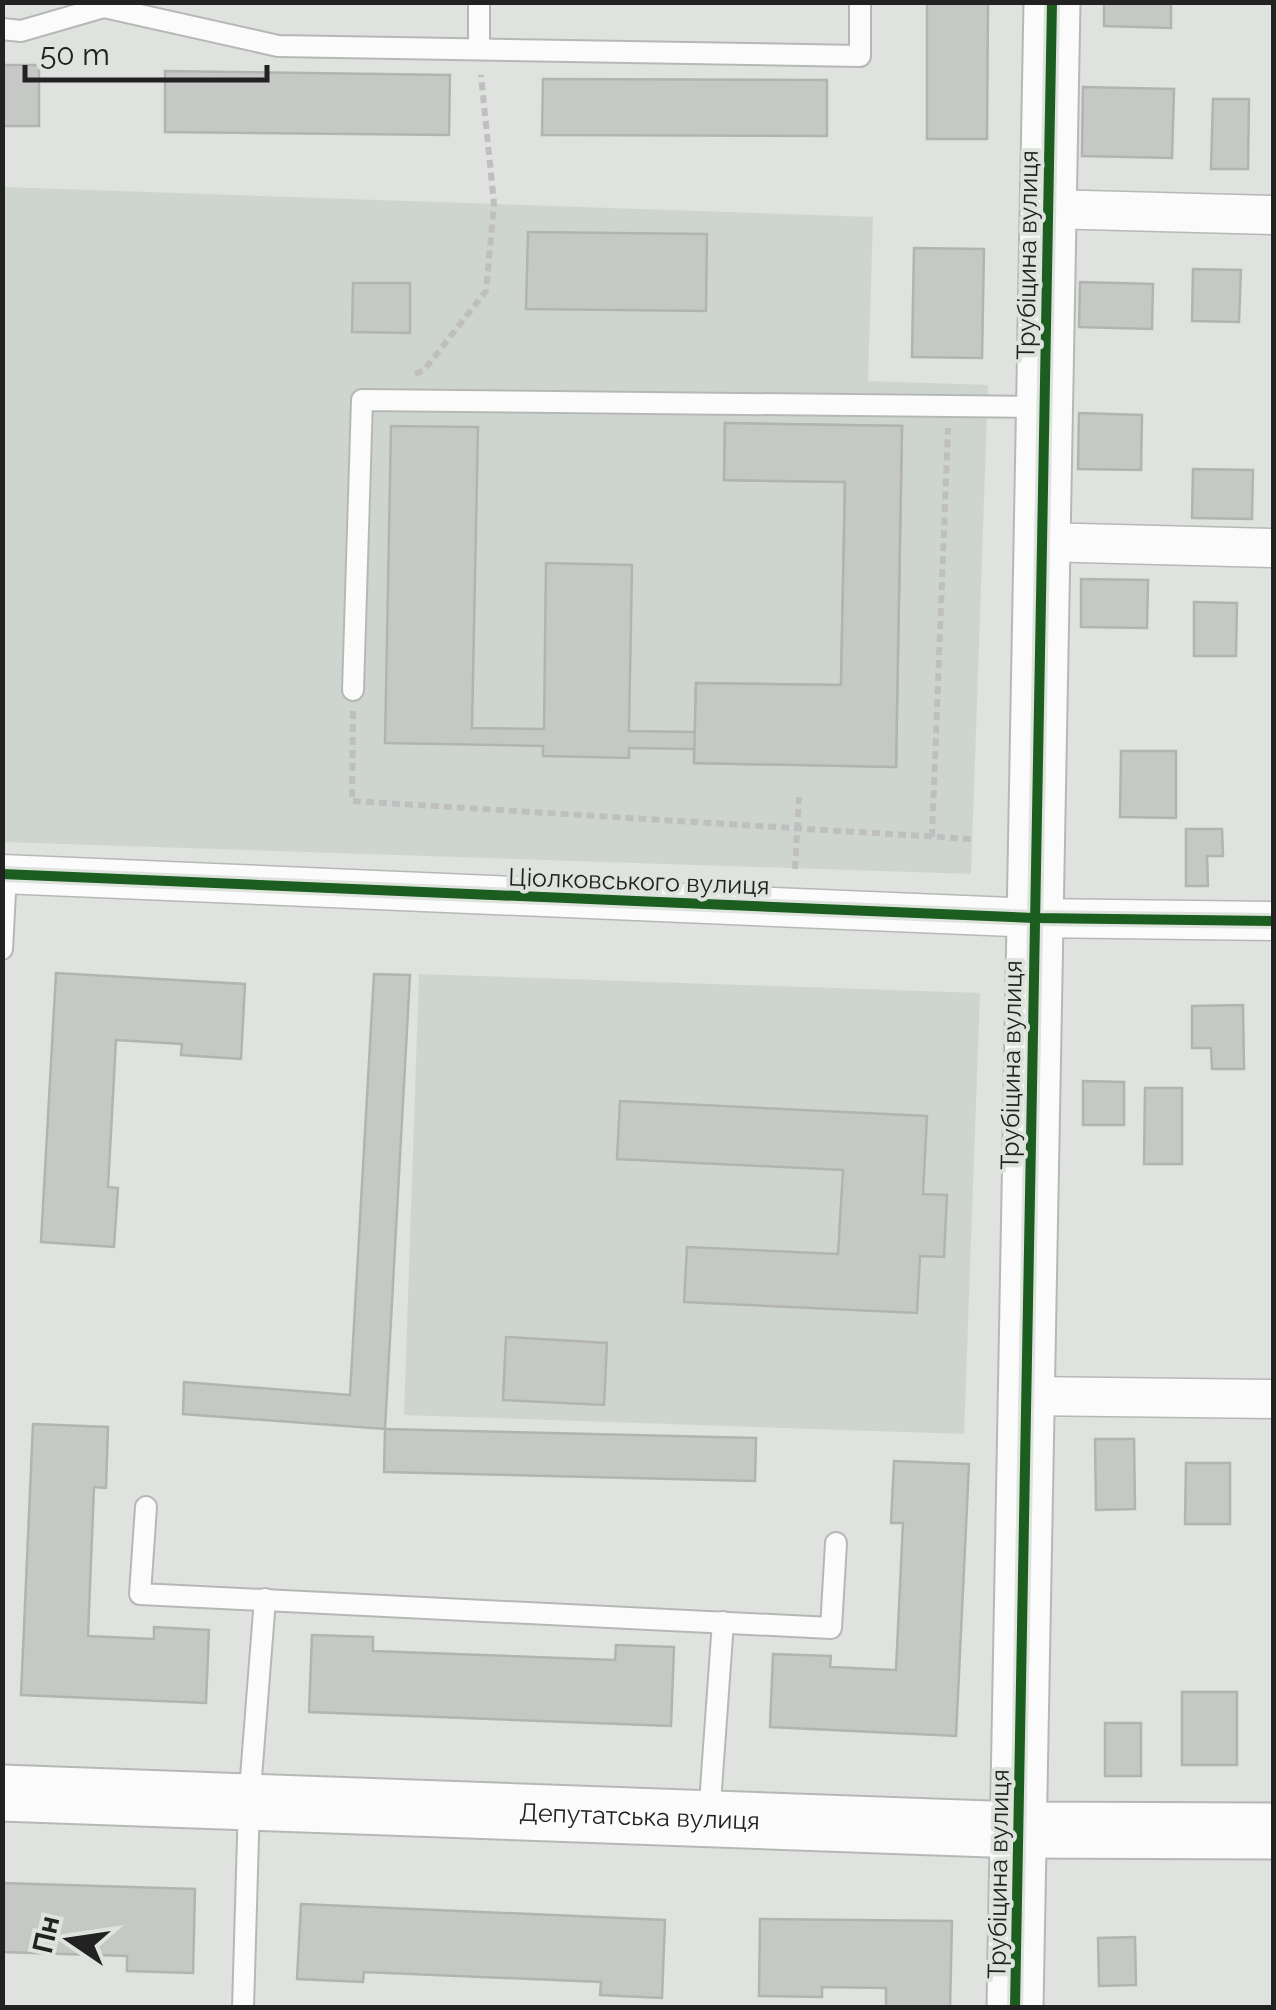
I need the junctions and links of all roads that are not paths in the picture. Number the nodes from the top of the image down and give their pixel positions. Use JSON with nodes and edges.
{"nodes":[{"id":1,"x":479,"y":2,"type":"edge"},
{"id":2,"x":860,"y":2,"type":"edge"},
{"id":3,"x":1052,"y":2,"type":"edge"},
{"id":4,"x":104,"y":5,"type":"edge"},
{"id":5,"x":2,"y":30,"type":"edge"},
{"id":6,"x":479,"y":49,"type":"junction"},
{"id":7,"x":1048,"y":209,"type":"junction"},
{"id":8,"x":1274,"y":215,"type":"edge"},
{"id":9,"x":1044,"y":407,"type":"junction"},
{"id":10,"x":1042,"y":542,"type":"junction"},
{"id":11,"x":1274,"y":548,"type":"edge"},
{"id":12,"x":353,"y":690,"type":"road end"},
{"id":13,"x":4,"y":874,"type":"edge"},
{"id":14,"x":1034,"y":918,"type":"junction"},
{"id":15,"x":1274,"y":922,"type":"edge"},
{"id":16,"x":2,"y":949,"type":"edge"},
{"id":17,"x":1026,"y":1396,"type":"junction"},
{"id":18,"x":1274,"y":1399,"type":"edge"},
{"id":19,"x":146,"y":1507,"type":"dead end"},
{"id":20,"x":836,"y":1543,"type":"dead end"},
{"id":21,"x":264,"y":1599,"type":"junction"},
{"id":22,"x":724,"y":1622,"type":"junction"},
{"id":23,"x":2,"y":1794,"type":"edge"},
{"id":24,"x":249,"y":1802,"type":"junction"},
{"id":25,"x":709,"y":1819,"type":"junction"},
{"id":26,"x":1018,"y":1830,"type":"junction"},
{"id":27,"x":1274,"y":1831,"type":"edge"},
{"id":28,"x":243,"y":2008,"type":"edge"},
{"id":29,"x":1015,"y":2008,"type":"edge"}],
"edges":[{"from":1,"to":6,"type":"lane"},
{"from":2,"to":6,"type":"lane"},
{"from":3,"to":7,"type":"street","name":"Трубіцина вулиця"},
{"from":4,"to":5,"type":"lane"},
{"from":4,"to":6,"type":"lane"},
{"from":7,"to":8,"type":"street"},
{"from":7,"to":9,"type":"street","name":"Трубіцина вулиця"},
{"from":9,"to":10,"type":"street","name":"Трубіцина вулиця"},
{"from":9,"to":12,"type":"lane"},
{"from":10,"to":11,"type":"street"},
{"from":10,"to":14,"type":"street","name":"Трубіцина вулиця"},
{"from":13,"to":14,"type":"street","name":"Ціолковського вулиця"},
{"from":13,"to":16,"type":"lane"},
{"from":14,"to":15,"type":"street","name":"Ціолковського вулиця"},
{"from":14,"to":17,"type":"street","name":"Трубіцина вулиця"},
{"from":17,"to":18,"type":"street"},
{"from":17,"to":26,"type":"street","name":"Трубіцина вулиця"},
{"from":19,"to":21,"type":"lane"},
{"from":20,"to":22,"type":"lane"},
{"from":21,"to":22,"type":"lane"},
{"from":21,"to":24,"type":"lane"},
{"from":22,"to":25,"type":"lane"},
{"from":23,"to":24,"type":"street","name":"Депутатська вулиця"},
{"from":24,"to":25,"type":"street","name":"Депутатська вулиця"},
{"from":24,"to":28,"type":"lane"},
{"from":25,"to":26,"type":"street","name":"Депутатська вулиця"},
{"from":26,"to":27,"type":"street","name":"Депутатська вулиця"},
{"from":26,"to":29,"type":"street","name":"Трубіцина вулиця"}]}
